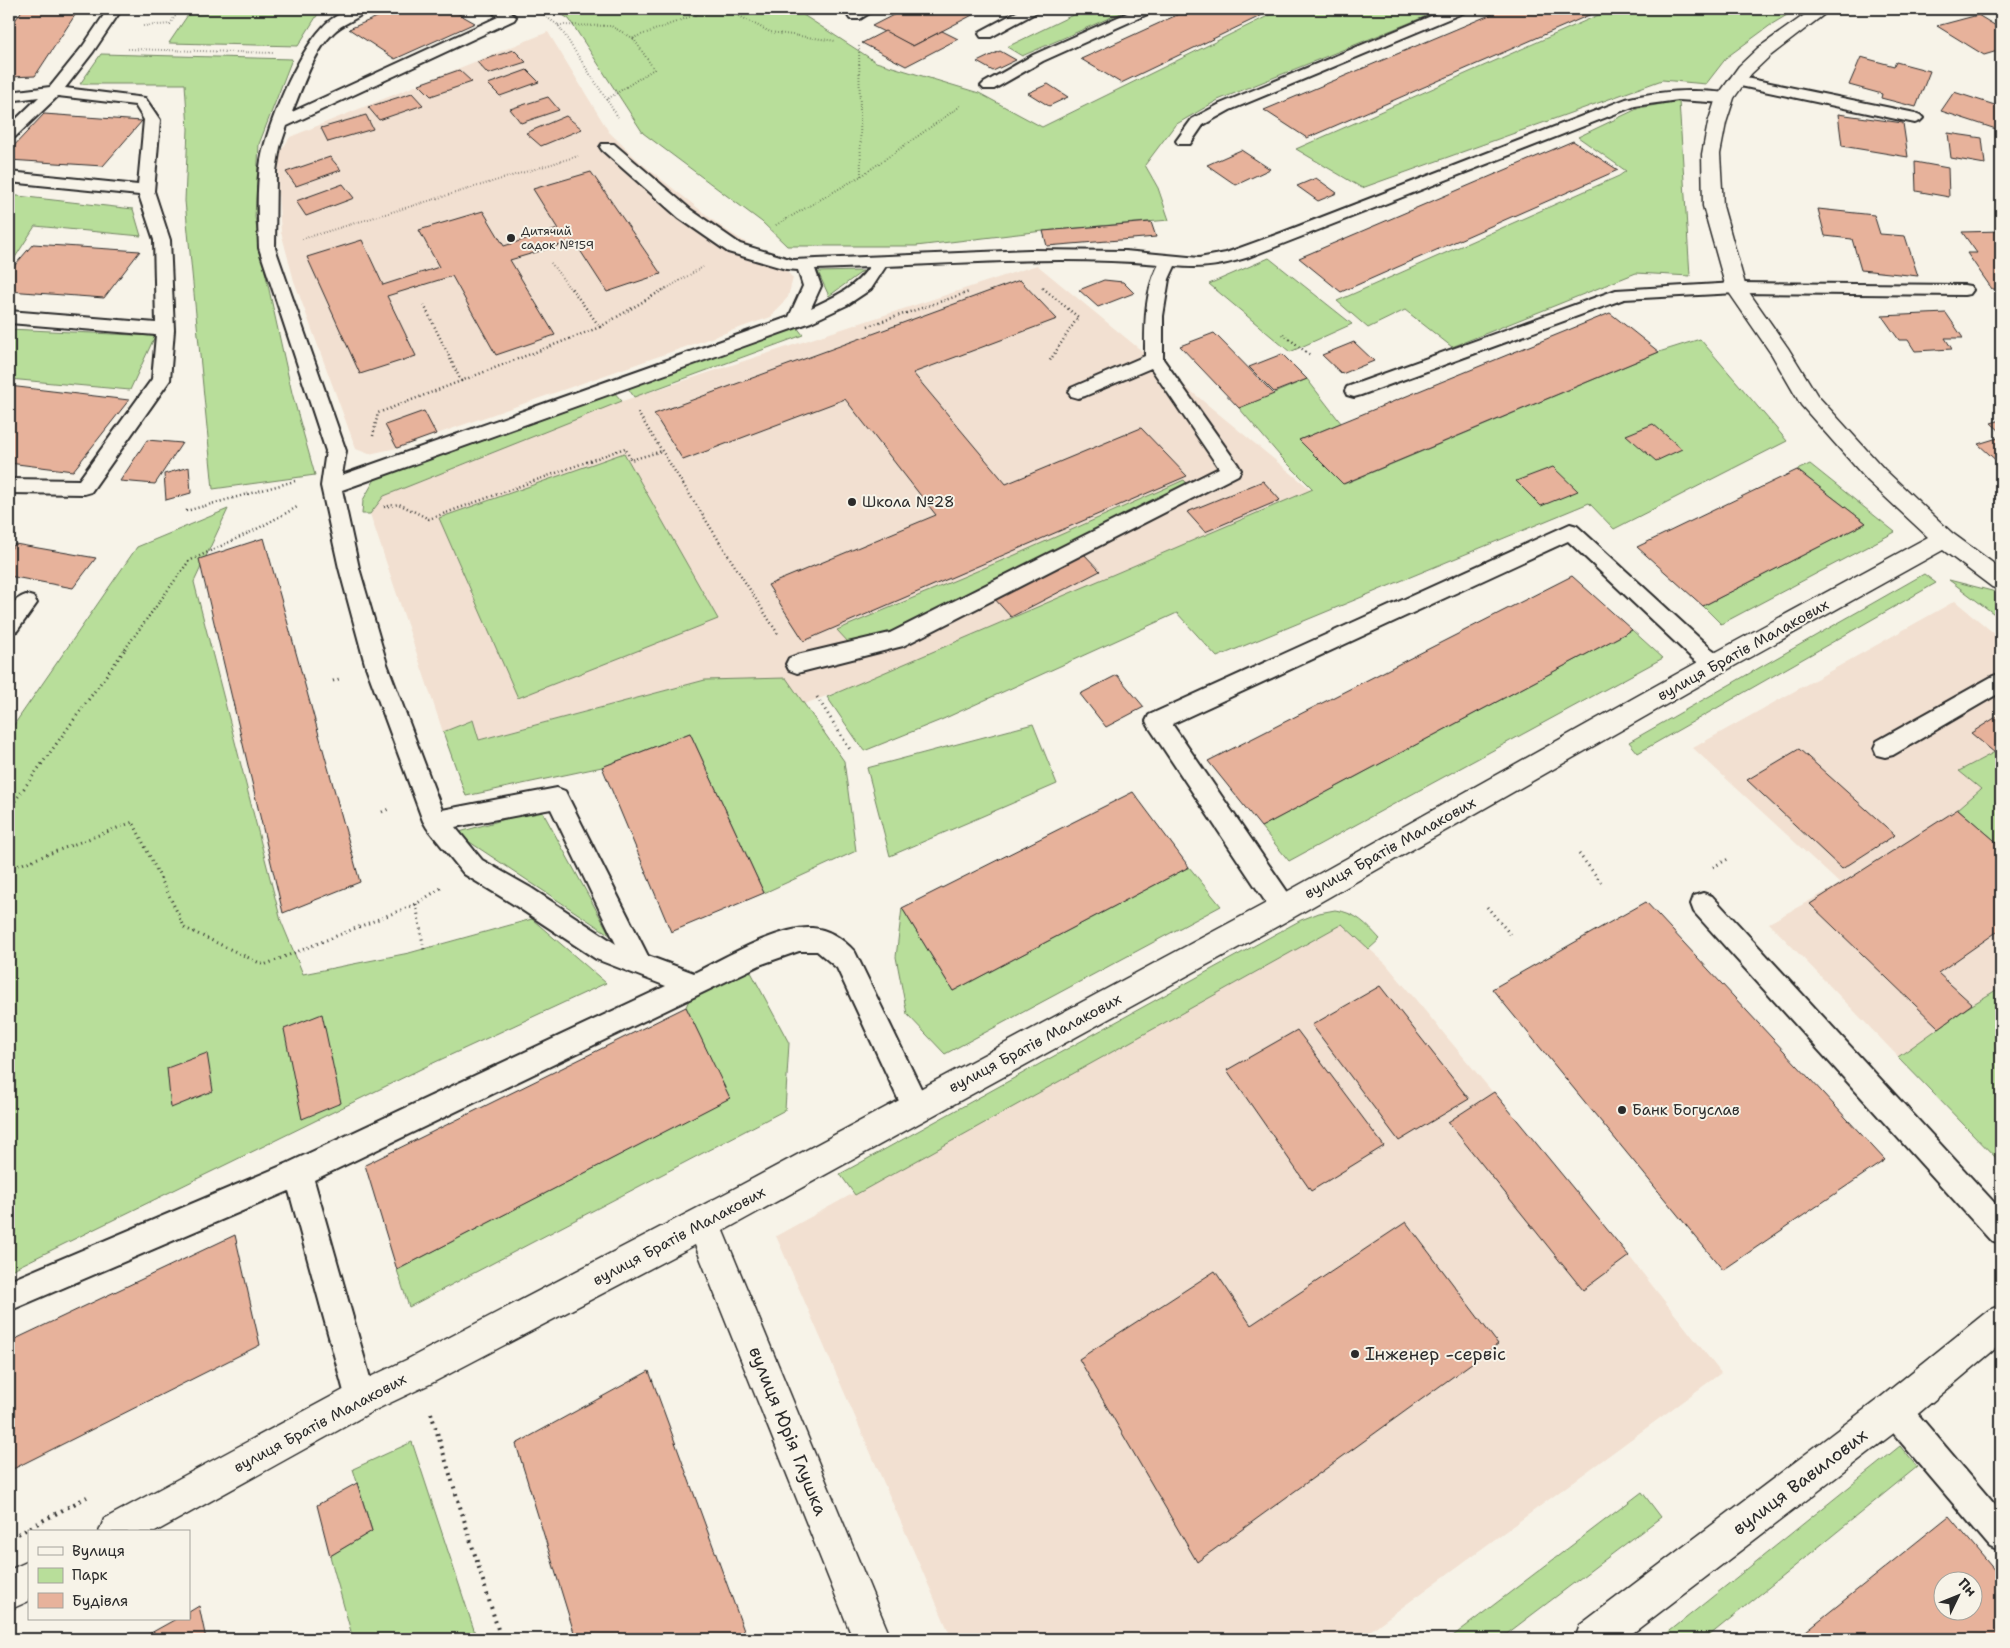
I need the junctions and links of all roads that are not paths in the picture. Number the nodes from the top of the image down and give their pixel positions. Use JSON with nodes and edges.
{"nodes":[{"id":1,"x":114,"y":9,"type":"edge"},
{"id":2,"x":362,"y":9,"type":"edge"},
{"id":3,"x":496,"y":9,"type":"edge"},
{"id":4,"x":869,"y":9,"type":"edge"},
{"id":5,"x":1032,"y":9,"type":"edge"},
{"id":6,"x":1147,"y":9,"type":"edge"},
{"id":7,"x":1460,"y":9,"type":"edge"},
{"id":8,"x":1824,"y":9,"type":"edge"},
{"id":9,"x":855,"y":16,"type":"road end"},
{"id":10,"x":986,"y":34,"type":"dead end"},
{"id":11,"x":988,"y":86,"type":"road end"},
{"id":12,"x":1730,"y":89,"type":"junction"},
{"id":13,"x":55,"y":91,"type":"junction"},
{"id":14,"x":9,"y":96,"type":"edge"},
{"id":15,"x":1915,"y":118,"type":"dead end"},
{"id":16,"x":280,"y":123,"type":"junction"},
{"id":17,"x":9,"y":134,"type":"edge"},
{"id":18,"x":1184,"y":141,"type":"dead end"},
{"id":19,"x":608,"y":148,"type":"road end"},
{"id":20,"x":9,"y":177,"type":"edge"},
{"id":21,"x":146,"y":191,"type":"junction"},
{"id":22,"x":882,"y":260,"type":"junction"},
{"id":23,"x":1170,"y":260,"type":"junction"},
{"id":24,"x":804,"y":264,"type":"junction"},
{"id":25,"x":1736,"y":288,"type":"junction"},
{"id":26,"x":1964,"y":290,"type":"dead end"},
{"id":27,"x":9,"y":317,"type":"edge"},
{"id":28,"x":796,"y":320,"type":"junction"},
{"id":29,"x":166,"y":330,"type":"junction"},
{"id":30,"x":1154,"y":359,"type":"junction"},
{"id":31,"x":1354,"y":391,"type":"dead end"},
{"id":32,"x":1078,"y":392,"type":"dead end"},
{"id":33,"x":9,"y":486,"type":"edge"},
{"id":34,"x":331,"y":486,"type":"junction"},
{"id":35,"x":1944,"y":539,"type":"junction"},
{"id":36,"x":2001,"y":580,"type":"edge"},
{"id":37,"x":26,"y":603,"type":"dead end"},
{"id":38,"x":9,"y":625,"type":"edge"},
{"id":39,"x":797,"y":664,"type":"road end"},
{"id":40,"x":1716,"y":664,"type":"junction"},
{"id":41,"x":2001,"y":682,"type":"edge"},
{"id":42,"x":1884,"y":748,"type":"dead end"},
{"id":43,"x":435,"y":821,"type":"junction"},
{"id":44,"x":1703,"y":904,"type":"dead end"},
{"id":45,"x":1284,"y":908,"type":"junction"},
{"id":46,"x":639,"y":964,"type":"junction"},
{"id":47,"x":696,"y":985,"type":"junction"},
{"id":48,"x":916,"y":1107,"type":"junction"},
{"id":49,"x":298,"y":1173,"type":"junction"},
{"id":50,"x":704,"y":1223,"type":"junction"},
{"id":51,"x":2001,"y":1231,"type":"edge"},
{"id":52,"x":9,"y":1296,"type":"edge"},
{"id":53,"x":2001,"y":1322,"type":"edge"},
{"id":54,"x":361,"y":1399,"type":"junction"},
{"id":55,"x":1894,"y":1410,"type":"junction"},
{"id":56,"x":121,"y":1530,"type":"edge"},
{"id":57,"x":2001,"y":1536,"type":"edge"},
{"id":58,"x":28,"y":1580,"type":"edge"},
{"id":59,"x":9,"y":1590,"type":"edge"},
{"id":60,"x":872,"y":1639,"type":"edge"},
{"id":61,"x":1594,"y":1639,"type":"edge"}],
"edges":[{"from":1,"to":13,"type":"lane"},
{"from":2,"to":16,"type":"lane"},
{"from":3,"to":16,"type":"lane"},
{"from":4,"to":9,"type":"lane"},
{"from":5,"to":10,"type":"lane"},
{"from":6,"to":11,"type":"lane"},
{"from":7,"to":18,"type":"lane"},
{"from":8,"to":12,"type":"street"},
{"from":12,"to":15,"type":"lane"},
{"from":12,"to":23,"type":"lane"},
{"from":12,"to":25,"type":"street"},
{"from":13,"to":14,"type":"lane"},
{"from":13,"to":17,"type":"lane"},
{"from":13,"to":21,"type":"lane"},
{"from":16,"to":34,"type":"lane"},
{"from":19,"to":24,"type":"lane"},
{"from":20,"to":21,"type":"lane"},
{"from":21,"to":29,"type":"lane"},
{"from":22,"to":23,"type":"lane"},
{"from":22,"to":24,"type":"lane"},
{"from":22,"to":28,"type":"lane"},
{"from":23,"to":30,"type":"lane"},
{"from":24,"to":28,"type":"lane"},
{"from":25,"to":26,"type":"lane"},
{"from":25,"to":31,"type":"lane"},
{"from":25,"to":35,"type":"street"},
{"from":27,"to":29,"type":"lane"},
{"from":28,"to":34,"type":"lane"},
{"from":29,"to":33,"type":"lane"},
{"from":30,"to":32,"type":"lane"},
{"from":30,"to":39,"type":"lane"},
{"from":34,"to":43,"type":"lane"},
{"from":35,"to":36,"type":"street"},
{"from":35,"to":40,"type":"street","name":"вулиця Братів Малакових"},
{"from":37,"to":38,"type":"lane"},
{"from":40,"to":45,"type":"street","name":"вулиця Братів Малакових"},
{"from":40,"to":45,"type":"lane"},
{"from":41,"to":42,"type":"lane"},
{"from":43,"to":46,"type":"lane"},
{"from":43,"to":46,"type":"lane"},
{"from":44,"to":51,"type":"lane"},
{"from":45,"to":48,"type":"street","name":"вулиця Братів Малакових"},
{"from":46,"to":47,"type":"lane"},
{"from":47,"to":48,"type":"lane"},
{"from":47,"to":49,"type":"lane"},
{"from":48,"to":50,"type":"street","name":"вулиця Братів Малакових"},
{"from":49,"to":52,"type":"lane"},
{"from":49,"to":54,"type":"lane"},
{"from":50,"to":54,"type":"street","name":"вулиця Братів Малакових"},
{"from":50,"to":60,"type":"street","name":"вулиця Юрія Глушка"},
{"from":53,"to":55,"type":"street","name":"вулиця Вавилових"},
{"from":54,"to":56,"type":"street","name":"вулиця Братів Малакових"},
{"from":55,"to":57,"type":"lane"},
{"from":55,"to":61,"type":"street","name":"вулиця Вавилових"},
{"from":58,"to":59,"type":"street"}]}
